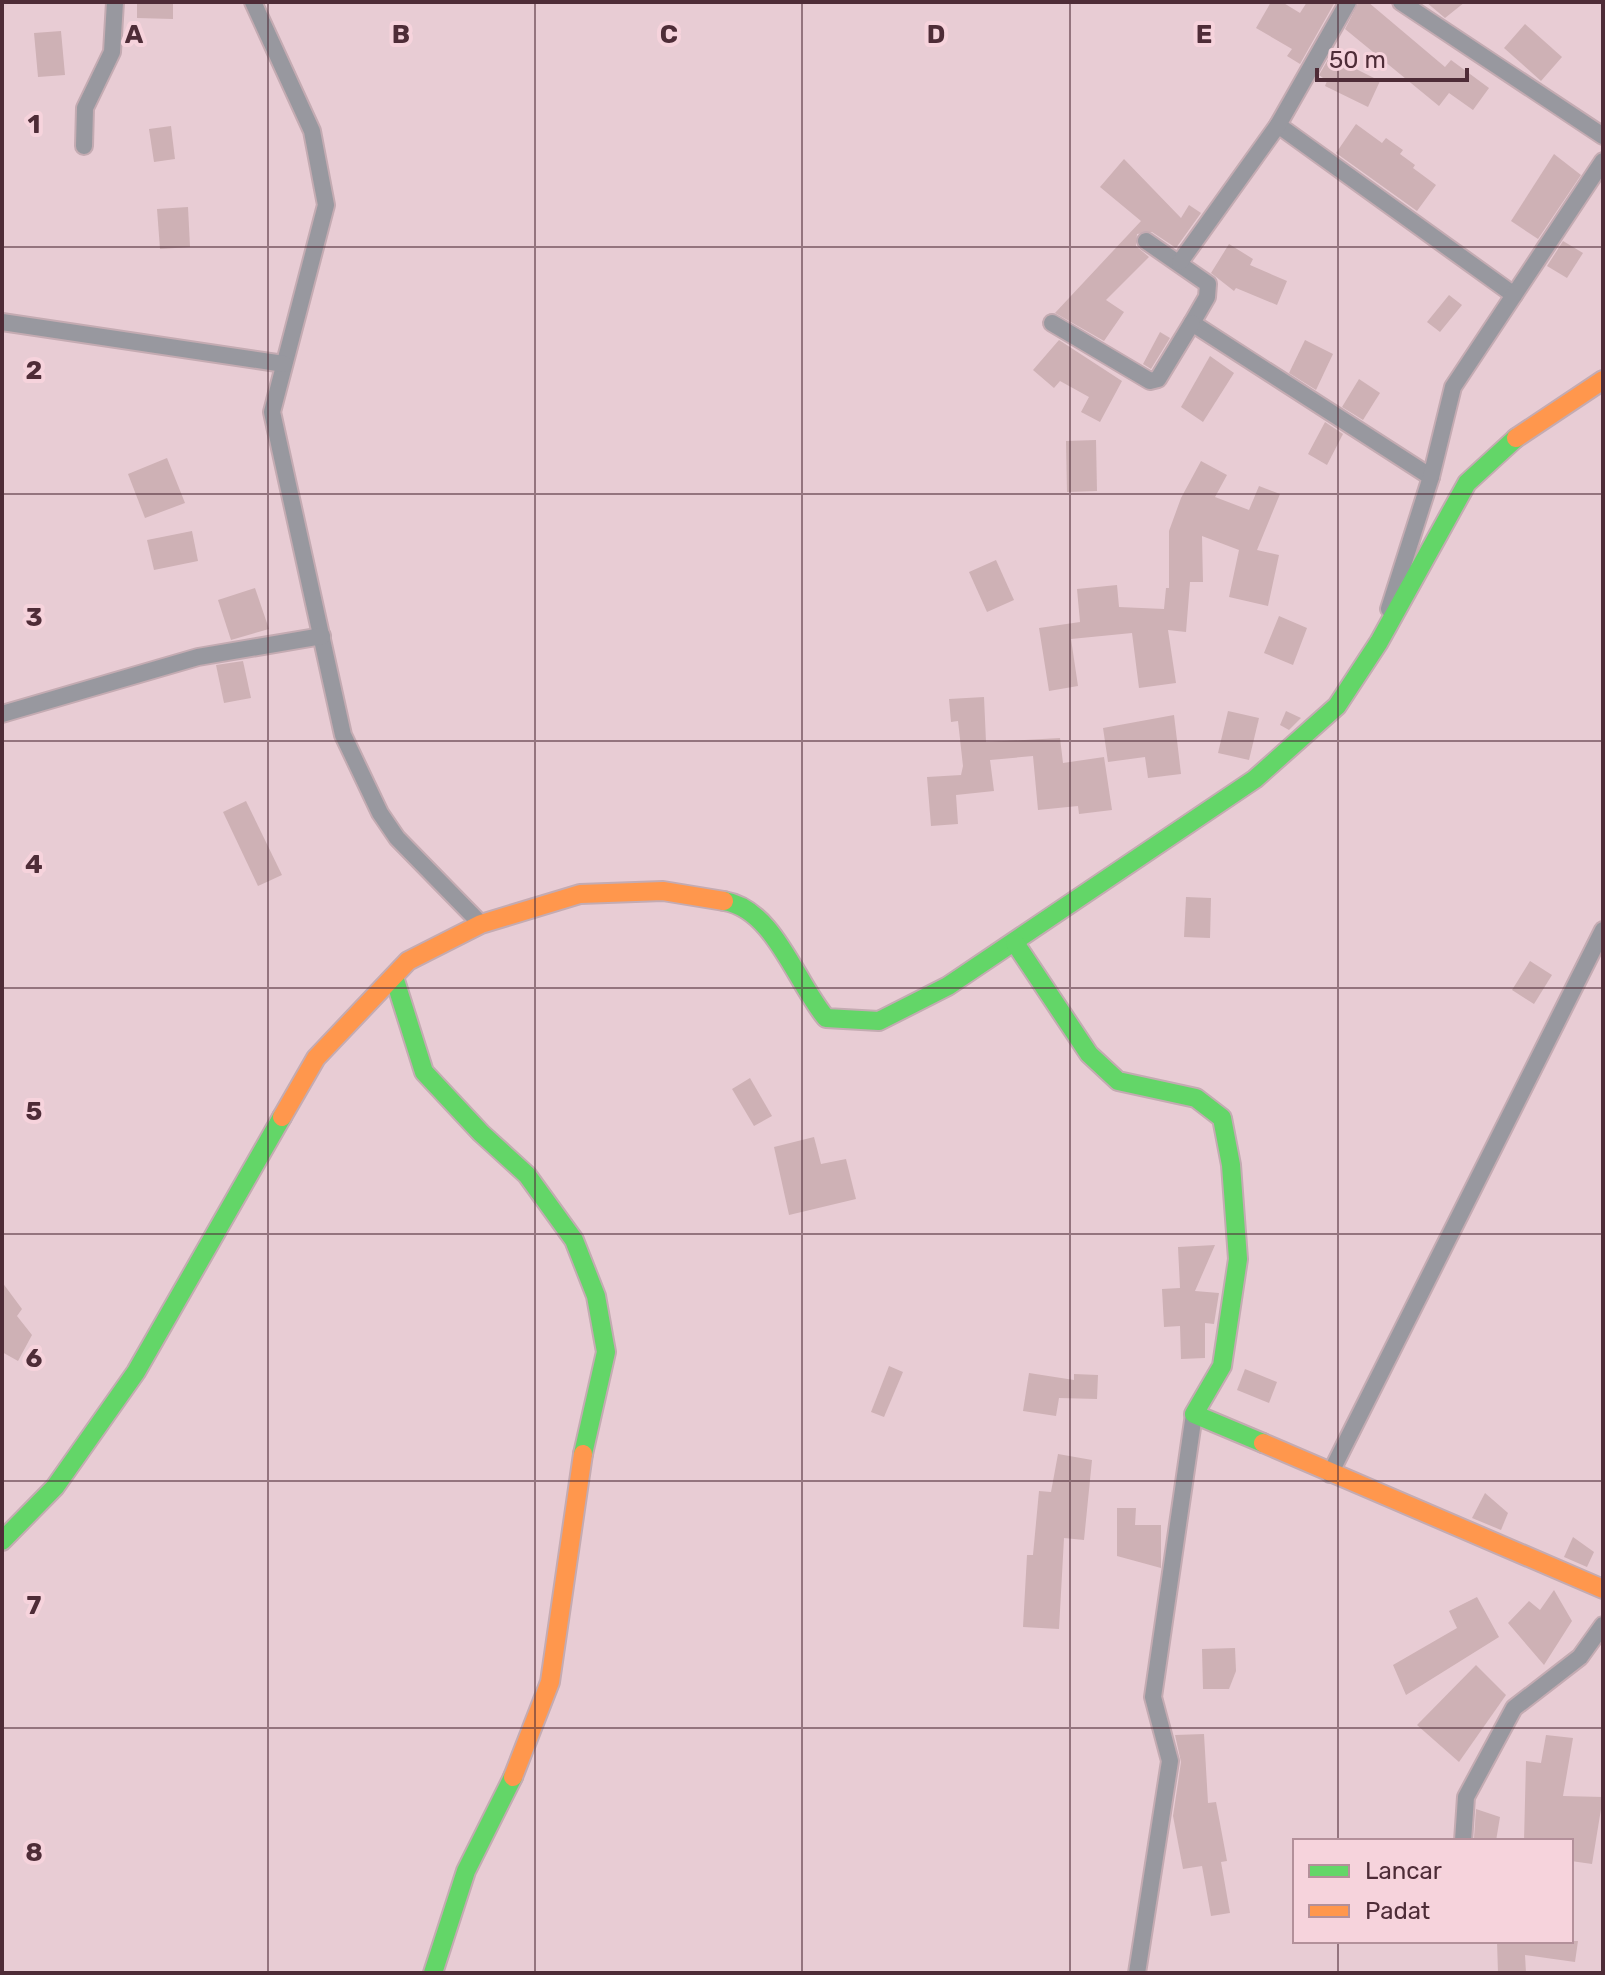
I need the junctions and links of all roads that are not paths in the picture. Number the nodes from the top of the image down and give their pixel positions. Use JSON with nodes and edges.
{"nodes":[{"id":1,"x":115,"y":2,"type":"edge"},
{"id":2,"x":253,"y":2,"type":"edge"},
{"id":3,"x":1348,"y":2,"type":"edge"},
{"id":4,"x":1401,"y":2,"type":"edge"},
{"id":5,"x":1278,"y":125,"type":"junction"},
{"id":6,"x":1603,"y":136,"type":"edge"},
{"id":7,"x":84,"y":146,"type":"dead end"},
{"id":8,"x":1603,"y":161,"type":"edge"},
{"id":9,"x":1146,"y":241,"type":"dead end"},
{"id":10,"x":1180,"y":262,"type":"junction"},
{"id":11,"x":1514,"y":295,"type":"junction"},
{"id":12,"x":2,"y":322,"type":"edge"},
{"id":13,"x":1052,"y":323,"type":"dead end"},
{"id":14,"x":1192,"y":323,"type":"junction"},
{"id":15,"x":284,"y":364,"type":"junction"},
{"id":16,"x":1603,"y":380,"type":"edge"},
{"id":17,"x":1431,"y":477,"type":"junction"},
{"id":18,"x":322,"y":636,"type":"junction"},
{"id":19,"x":1379,"y":642,"type":"junction"},
{"id":20,"x":2,"y":714,"type":"edge"},
{"id":21,"x":481,"y":924,"type":"junction"},
{"id":22,"x":1603,"y":930,"type":"edge"},
{"id":23,"x":1015,"y":943,"type":"junction"},
{"id":24,"x":394,"y":977,"type":"junction"},
{"id":25,"x":1194,"y":1414,"type":"junction"},
{"id":26,"x":1330,"y":1474,"type":"junction"},
{"id":27,"x":2,"y":1541,"type":"edge"},
{"id":28,"x":1603,"y":1589,"type":"edge"},
{"id":29,"x":1603,"y":1625,"type":"edge"},
{"id":30,"x":1463,"y":1839,"type":"edge"},
{"id":31,"x":433,"y":1973,"type":"edge"},
{"id":32,"x":1137,"y":1973,"type":"edge"}],
"edges":[{"from":1,"to":7,"type":"street"},
{"from":2,"to":15,"type":"street"},
{"from":3,"to":5,"type":"street"},
{"from":4,"to":6,"type":"street"},
{"from":5,"to":10,"type":"street"},
{"from":5,"to":11,"type":"street"},
{"from":8,"to":11,"type":"street"},
{"from":9,"to":10,"type":"street"},
{"from":10,"to":14,"type":"street"},
{"from":11,"to":17,"type":"street"},
{"from":12,"to":15,"type":"street"},
{"from":13,"to":14,"type":"street"},
{"from":14,"to":17,"type":"street"},
{"from":15,"to":18,"type":"street"},
{"from":16,"to":19,"type":"street"},
{"from":17,"to":19,"type":"street"},
{"from":18,"to":20,"type":"street"},
{"from":18,"to":21,"type":"street"},
{"from":19,"to":23,"type":"street"},
{"from":21,"to":23,"type":"street"},
{"from":21,"to":24,"type":"street"},
{"from":22,"to":26,"type":"street"},
{"from":23,"to":25,"type":"street"},
{"from":24,"to":27,"type":"street"},
{"from":24,"to":31,"type":"street"},
{"from":25,"to":26,"type":"street"},
{"from":25,"to":32,"type":"street"},
{"from":26,"to":28,"type":"street"},
{"from":29,"to":30,"type":"street"}]}
